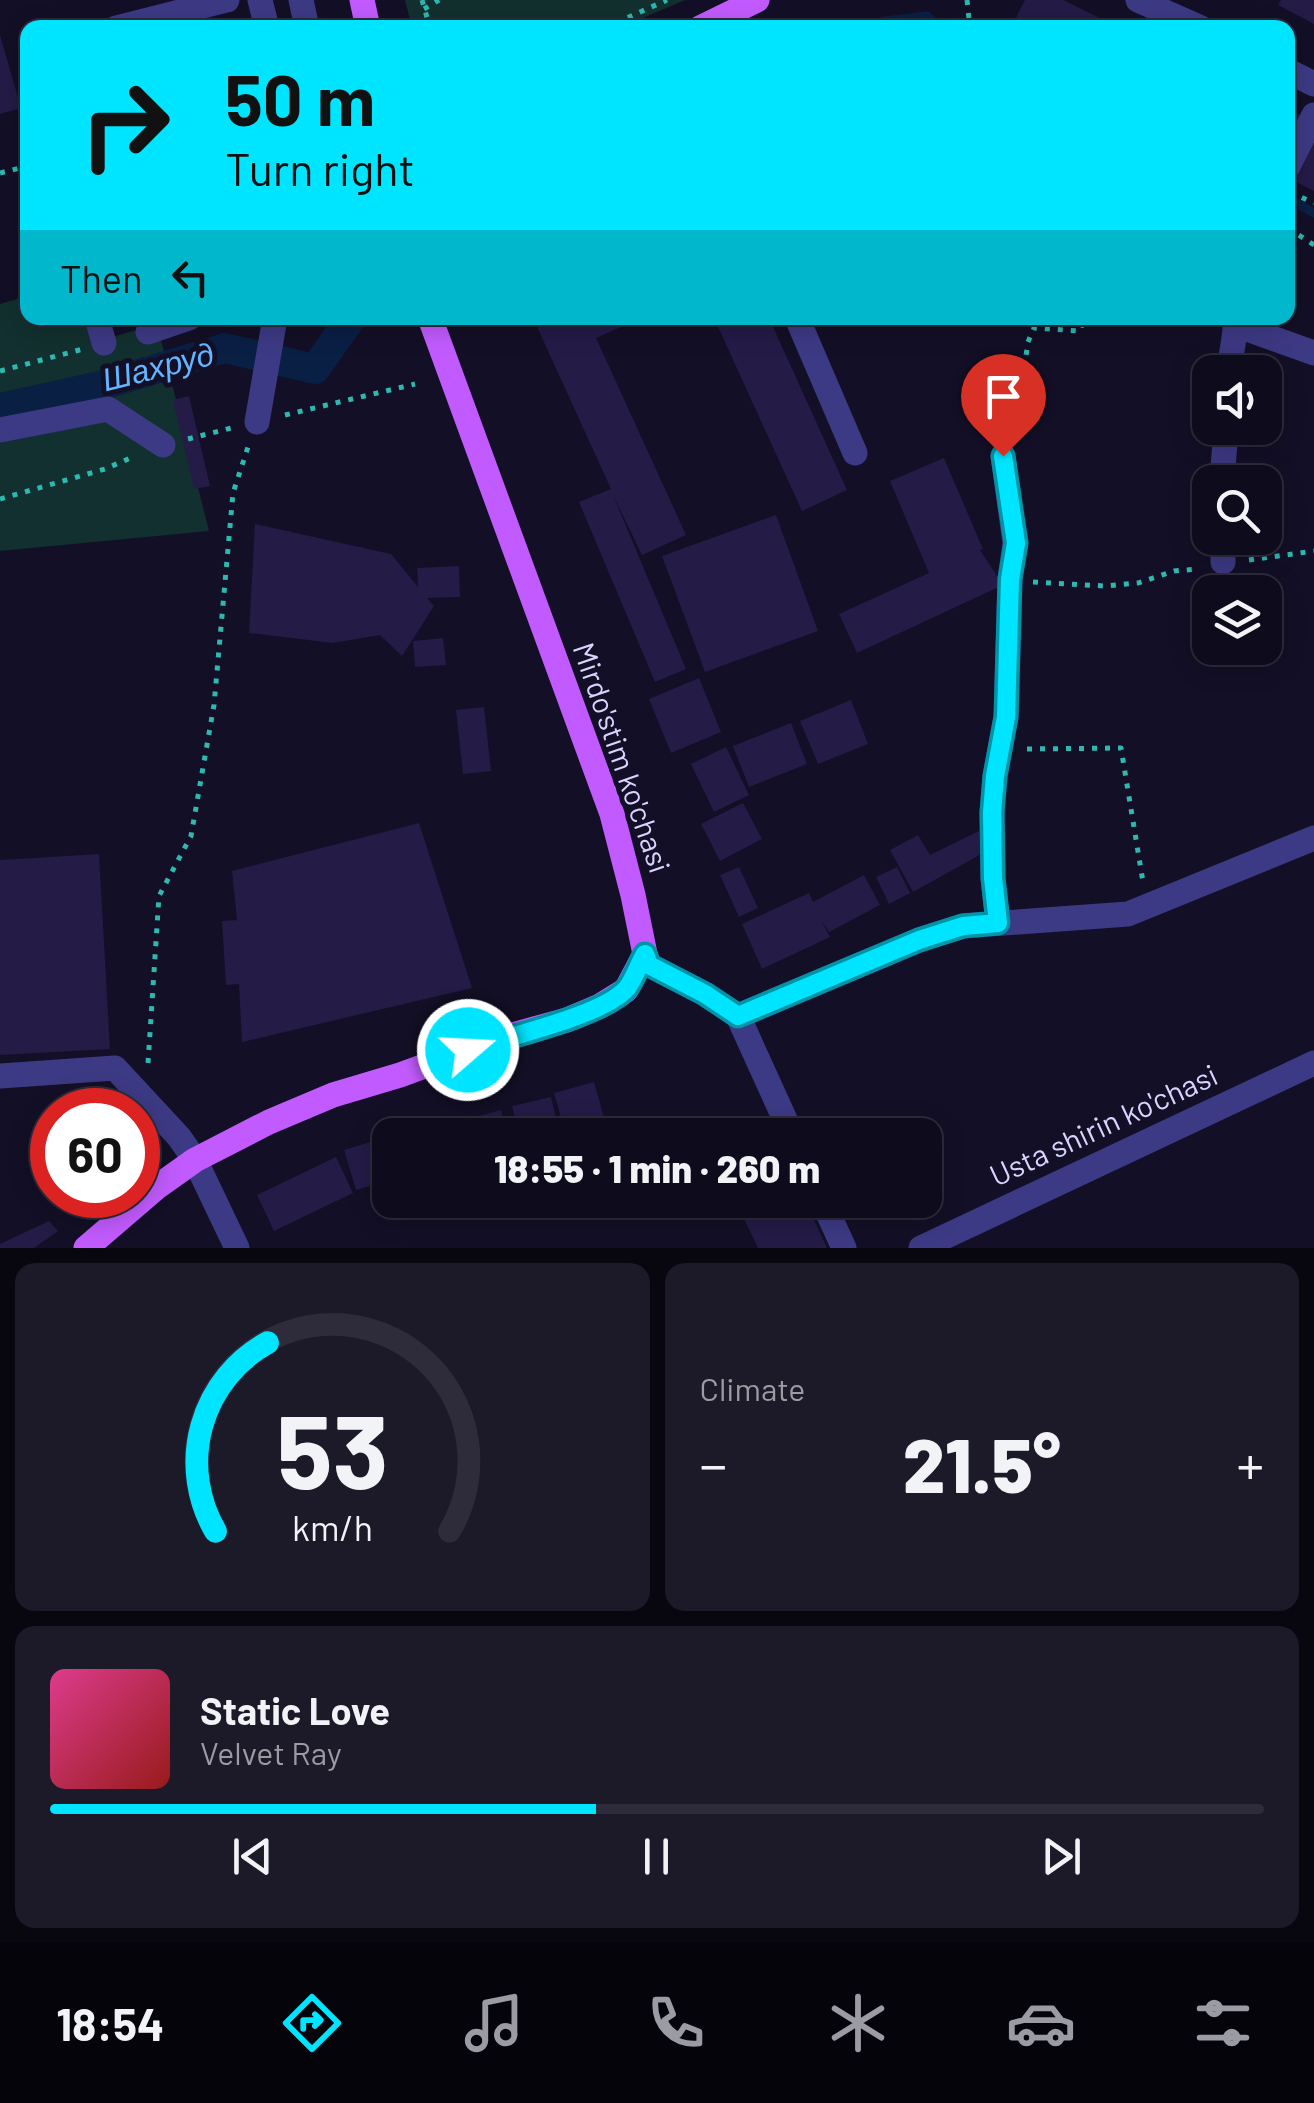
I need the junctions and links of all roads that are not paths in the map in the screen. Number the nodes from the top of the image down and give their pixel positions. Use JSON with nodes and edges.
{"nodes":[{"id":1,"x":227,"y":0,"type":"edge"},
{"id":2,"x":757,"y":0,"type":"edge"},
{"id":3,"x":1138,"y":0,"type":"edge"},
{"id":4,"x":1180,"y":15,"type":"edge"},
{"id":5,"x":148,"y":20,"type":"edge"},
{"id":6,"x":716,"y":20,"type":"edge"},
{"id":7,"x":1314,"y":115,"type":"edge"},
{"id":8,"x":1295,"y":152,"type":"edge"},
{"id":9,"x":99,"y":325,"type":"edge"},
{"id":10,"x":168,"y":325,"type":"edge"},
{"id":11,"x":433,"y":325,"type":"edge"},
{"id":12,"x":800,"y":325,"type":"edge"},
{"id":13,"x":1234,"y":325,"type":"edge"},
{"id":14,"x":1245,"y":325,"type":"edge"},
{"id":15,"x":273,"y":329,"type":"edge"},
{"id":16,"x":148,"y":332,"type":"dead end"},
{"id":17,"x":104,"y":344,"type":"road end"},
{"id":18,"x":1314,"y":352,"type":"edge"},
{"id":19,"x":1230,"y":355,"type":"edge"},
{"id":20,"x":257,"y":422,"type":"road end"},
{"id":21,"x":0,"y":430,"type":"edge"},
{"id":22,"x":163,"y":445,"type":"road end"},
{"id":23,"x":855,"y":452,"type":"dead end"},
{"id":24,"x":1003,"y":456,"type":"road end"},
{"id":25,"x":1314,"y":838,"type":"edge"},
{"id":26,"x":998,"y":923,"type":"junction"},
{"id":27,"x":645,"y":954,"type":"junction"},
{"id":28,"x":738,"y":1016,"type":"junction"},
{"id":29,"x":1314,"y":1063,"type":"edge"},
{"id":30,"x":0,"y":1076,"type":"edge"},
{"id":31,"x":784,"y":1118,"type":"edge"},
{"id":32,"x":196,"y":1160,"type":"junction"},
{"id":33,"x":830,"y":1218,"type":"edge"},
{"id":34,"x":86,"y":1248,"type":"edge"},
{"id":35,"x":237,"y":1248,"type":"edge"},
{"id":36,"x":844,"y":1248,"type":"edge"},
{"id":37,"x":921,"y":1248,"type":"edge"}],
"edges":[{"from":1,"to":5,"type":"street"},
{"from":2,"to":6,"type":"main road"},
{"from":3,"to":4,"type":"street"},
{"from":7,"to":8,"type":"street"},
{"from":9,"to":17,"type":"street"},
{"from":10,"to":16,"type":"street"},
{"from":11,"to":27,"type":"main road","name":"Mirdo'stim ko'chasi"},
{"from":12,"to":23,"type":"street"},
{"from":13,"to":19,"type":"street"},
{"from":14,"to":18,"type":"street"},
{"from":15,"to":20,"type":"street"},
{"from":21,"to":22,"type":"street"},
{"from":24,"to":26,"type":"street"},
{"from":25,"to":26,"type":"street"},
{"from":26,"to":28,"type":"street"},
{"from":27,"to":28,"type":"street"},
{"from":27,"to":32,"type":"main road"},
{"from":28,"to":31,"type":"street"},
{"from":29,"to":37,"type":"street","name":"Usta shirin ko'chasi"},
{"from":30,"to":32,"type":"street"},
{"from":32,"to":34,"type":"main road"},
{"from":32,"to":35,"type":"street"},
{"from":33,"to":36,"type":"street"}]}
